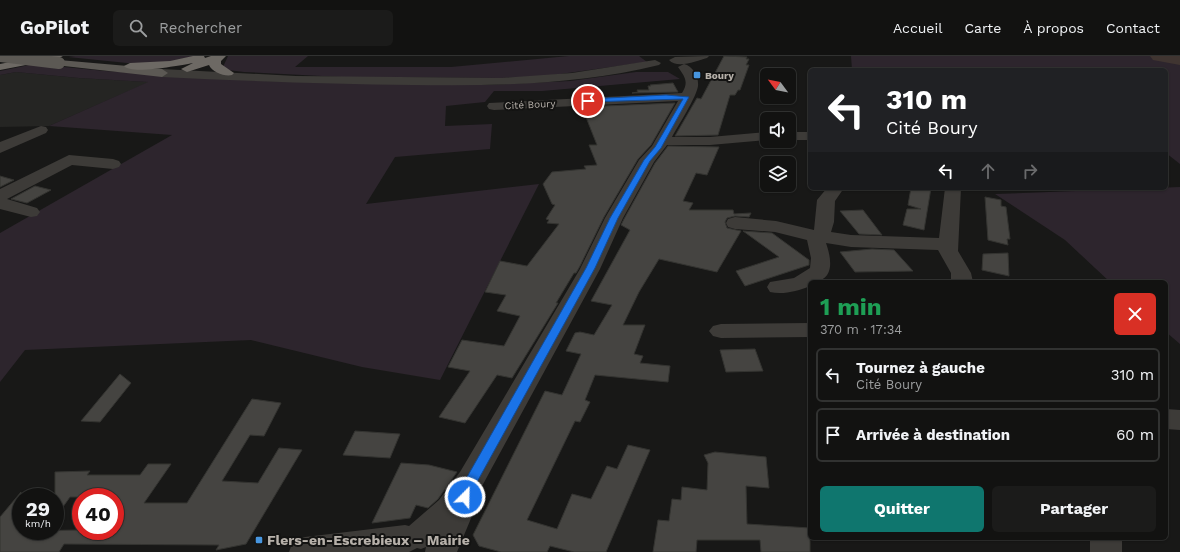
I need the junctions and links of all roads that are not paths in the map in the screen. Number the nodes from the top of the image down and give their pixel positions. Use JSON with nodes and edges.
{"nodes":[{"id":1,"x":0,"y":56,"type":"edge"},
{"id":2,"x":28,"y":56,"type":"edge"},
{"id":3,"x":37,"y":56,"type":"edge"},
{"id":4,"x":220,"y":56,"type":"edge"},
{"id":5,"x":703,"y":56,"type":"edge"},
{"id":6,"x":707,"y":56,"type":"edge"},
{"id":7,"x":202,"y":57,"type":"edge"},
{"id":8,"x":58,"y":60,"type":"edge"},
{"id":9,"x":0,"y":63,"type":"edge"},
{"id":10,"x":130,"y":66,"type":"junction"},
{"id":11,"x":670,"y":67,"type":"edge"},
{"id":12,"x":0,"y":68,"type":"edge"},
{"id":13,"x":179,"y":72,"type":"junction"},
{"id":14,"x":162,"y":73,"type":"joint"},
{"id":15,"x":228,"y":73,"type":"junction"},
{"id":16,"x":393,"y":81,"type":"junction"},
{"id":17,"x":494,"y":106,"type":"dead end"},
{"id":18,"x":41,"y":130,"type":"dead end"},
{"id":19,"x":796,"y":136,"type":"edge"},
{"id":20,"x":808,"y":136,"type":"edge"},
{"id":21,"x":760,"y":137,"type":"edge"},
{"id":22,"x":662,"y":141,"type":"junction"},
{"id":23,"x":0,"y":148,"type":"edge"},
{"id":24,"x":42,"y":157,"type":"dead end"},
{"id":25,"x":69,"y":160,"type":"junction"},
{"id":26,"x":113,"y":164,"type":"dead end"},
{"id":27,"x":834,"y":190,"type":"edge"},
{"id":28,"x":953,"y":190,"type":"edge"},
{"id":29,"x":0,"y":196,"type":"edge"},
{"id":30,"x":0,"y":203,"type":"edge"},
{"id":31,"x":31,"y":212,"type":"dead end"},
{"id":32,"x":735,"y":223,"type":"dead end"},
{"id":33,"x":819,"y":236,"type":"junction"},
{"id":34,"x":950,"y":251,"type":"junction"},
{"id":35,"x":962,"y":280,"type":"edge"},
{"id":36,"x":778,"y":287,"type":"dead end"},
{"id":37,"x":808,"y":330,"type":"edge"},
{"id":38,"x":721,"y":331,"type":"dead end"},
{"id":39,"x":1168,"y":419,"type":"edge"},
{"id":40,"x":1180,"y":420,"type":"edge"},
{"id":41,"x":1106,"y":540,"type":"edge"},
{"id":42,"x":420,"y":546,"type":"edge"},
{"id":43,"x":305,"y":552,"type":"edge"},
{"id":44,"x":1106,"y":552,"type":"edge"}],
"edges":[{"from":1,"to":8,"type":"main road","bridge":true},
{"from":2,"to":9,"type":"highway"},
{"from":3,"to":9,"type":"highway"},
{"from":3,"to":10,"type":"main road"},
{"from":4,"to":13,"type":"highway"},
{"from":4,"to":15,"type":"highway"},
{"from":5,"to":11,"type":"street"},
{"from":6,"to":11,"type":"street"},
{"from":7,"to":10,"type":"highway"},
{"from":7,"to":13,"type":"highway"},
{"from":8,"to":12,"type":"highway"},
{"from":8,"to":14,"type":"main road"},
{"from":10,"to":13,"type":"main road"},
{"from":11,"to":16,"type":"street"},
{"from":11,"to":17,"type":"street","name":"Cité Boury"},
{"from":11,"to":22,"type":"street"},
{"from":13,"to":14,"type":"street"},
{"from":13,"to":15,"type":"street"},
{"from":13,"to":16,"type":"street"},
{"from":15,"to":16,"type":"street"},
{"from":18,"to":23,"type":"street"},
{"from":19,"to":20,"type":"street"},
{"from":21,"to":22,"type":"street"},
{"from":22,"to":42,"type":"street"},
{"from":24,"to":25,"type":"street"},
{"from":25,"to":26,"type":"street"},
{"from":25,"to":29,"type":"street"},
{"from":27,"to":33,"type":"street"},
{"from":28,"to":34,"type":"street"},
{"from":30,"to":31,"type":"street"},
{"from":32,"to":33,"type":"street"},
{"from":33,"to":34,"type":"street"},
{"from":33,"to":36,"type":"street"},
{"from":34,"to":35,"type":"street"},
{"from":37,"to":38,"type":"street"},
{"from":39,"to":40,"type":"street"},
{"from":41,"to":44,"type":"street"},
{"from":42,"to":43,"type":"street"}]}
